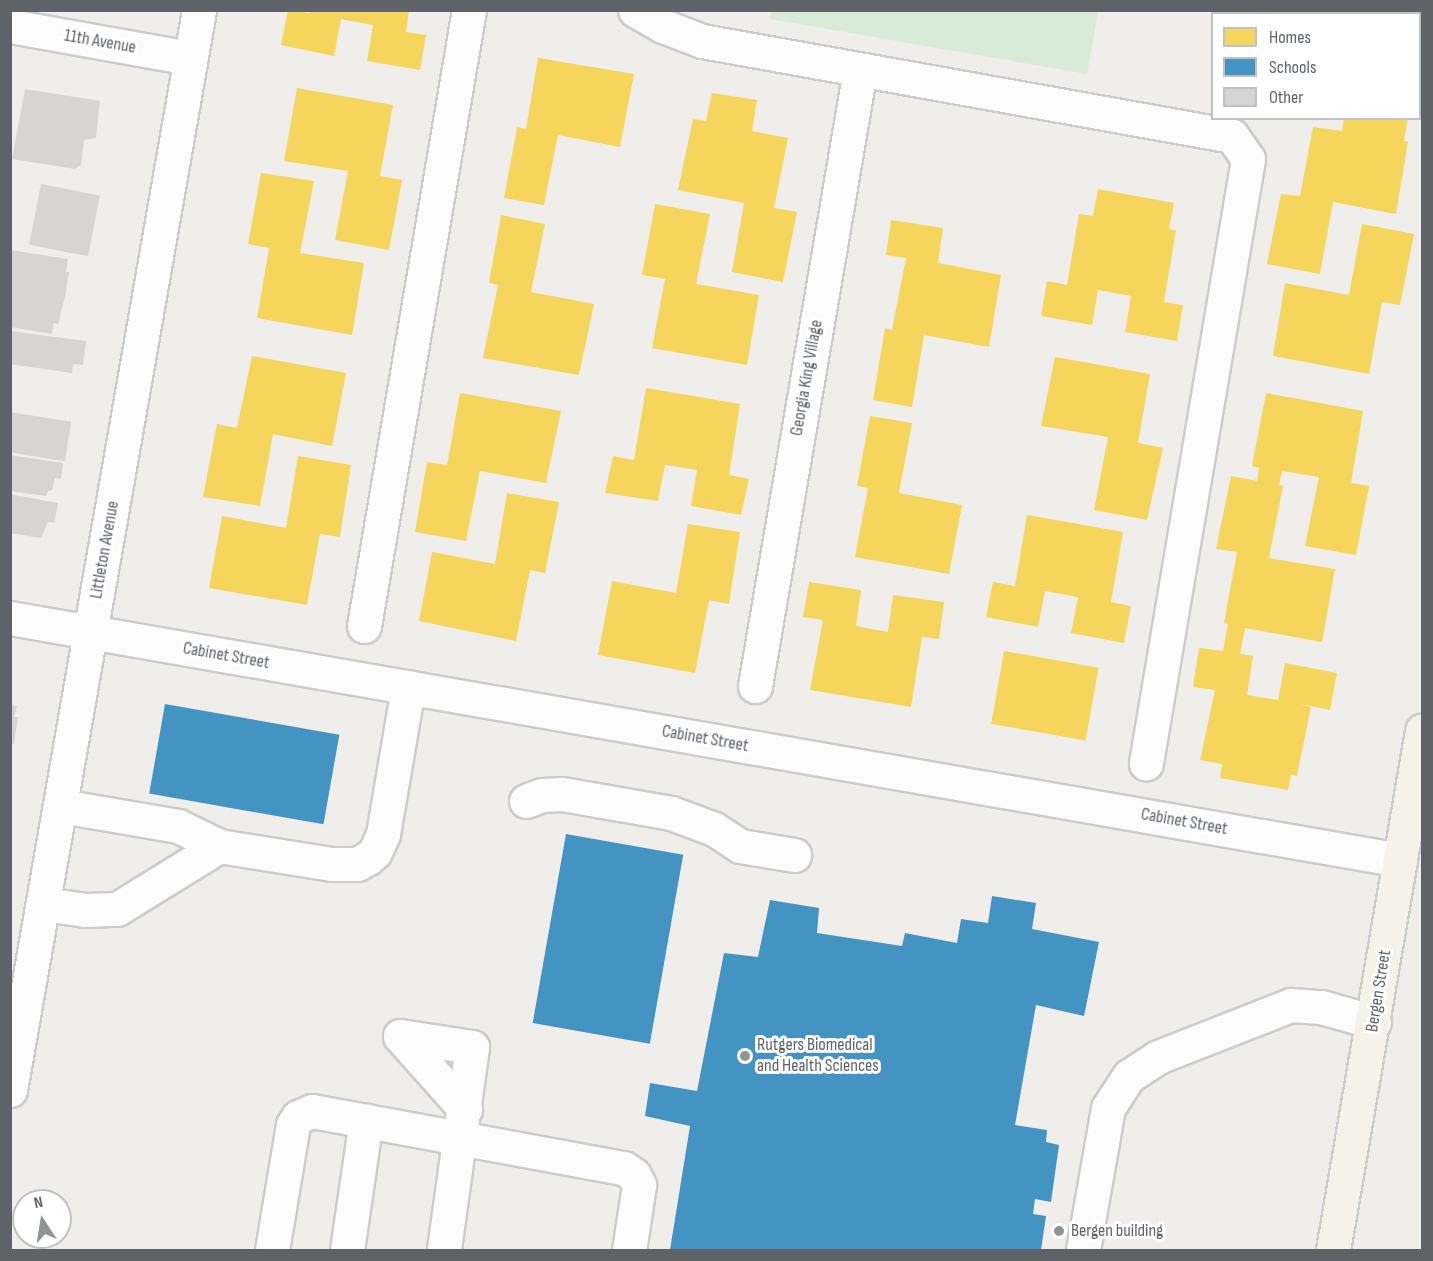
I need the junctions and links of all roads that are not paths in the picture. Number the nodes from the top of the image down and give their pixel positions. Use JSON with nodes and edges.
{"nodes":[{"id":1,"x":199,"y":10,"type":"edge"},
{"id":2,"x":469,"y":10,"type":"edge"},
{"id":3,"x":635,"y":10,"type":"edge"},
{"id":4,"x":10,"y":26,"type":"edge"},
{"id":5,"x":190,"y":57,"type":"junction"},
{"id":6,"x":860,"y":70,"type":"junction"},
{"id":7,"x":10,"y":618,"type":"edge"},
{"id":8,"x":364,"y":626,"type":"dead end"},
{"id":9,"x":90,"y":632,"type":"junction"},
{"id":10,"x":755,"y":686,"type":"dead end"},
{"id":11,"x":408,"y":687,"type":"junction"},
{"id":12,"x":1422,"y":731,"type":"edge"},
{"id":13,"x":1146,"y":763,"type":"dead end"},
{"id":14,"x":526,"y":801,"type":"dead end"},
{"id":15,"x":60,"y":806,"type":"junction"},
{"id":16,"x":219,"y":846,"type":"junction"},
{"id":17,"x":794,"y":855,"type":"dead end"},
{"id":18,"x":1400,"y":860,"type":"junction"},
{"id":19,"x":44,"y":904,"type":"junction"},
{"id":20,"x":1374,"y":1022,"type":"junction"},
{"id":21,"x":10,"y":1090,"type":"edge"},
{"id":22,"x":366,"y":1120,"type":"junction"},
{"id":23,"x":463,"y":1124,"type":"junction"},
{"id":24,"x":272,"y":1251,"type":"edge"},
{"id":25,"x":347,"y":1251,"type":"edge"},
{"id":26,"x":444,"y":1251,"type":"edge"},
{"id":27,"x":629,"y":1251,"type":"edge"},
{"id":28,"x":1083,"y":1251,"type":"edge"},
{"id":29,"x":1333,"y":1251,"type":"edge"}],
"edges":[{"from":1,"to":5,"type":"street","name":"Littleton Avenue"},
{"from":2,"to":8,"type":"street"},
{"from":3,"to":6,"type":"street"},
{"from":4,"to":5,"type":"street","name":"11th Avenue"},
{"from":5,"to":9,"type":"street","name":"Littleton Avenue"},
{"from":6,"to":10,"type":"street","name":"Georgia King Village"},
{"from":6,"to":13,"type":"street"},
{"from":7,"to":9,"type":"street","name":"Cabinet Street"},
{"from":9,"to":11,"type":"street","name":"Cabinet Street"},
{"from":9,"to":15,"type":"street","name":"Littleton Avenue"},
{"from":11,"to":16,"type":"street"},
{"from":11,"to":18,"type":"street","name":"Cabinet Street"},
{"from":12,"to":18,"type":"main road","name":"Bergen Street"},
{"from":14,"to":17,"type":"street"},
{"from":15,"to":16,"type":"street"},
{"from":15,"to":19,"type":"street","name":"Littleton Avenue"},
{"from":16,"to":19,"type":"street"},
{"from":18,"to":20,"type":"main road","name":"Bergen Street"},
{"from":19,"to":21,"type":"street","name":"Littleton Avenue"},
{"from":20,"to":28,"type":"street"},
{"from":20,"to":29,"type":"main road","name":"Bergen Street"},
{"from":22,"to":23,"type":"street"},
{"from":22,"to":24,"type":"street"},
{"from":22,"to":25,"type":"street"},
{"from":23,"to":23,"type":"street"},
{"from":23,"to":26,"type":"street"},
{"from":23,"to":27,"type":"street"}]}
